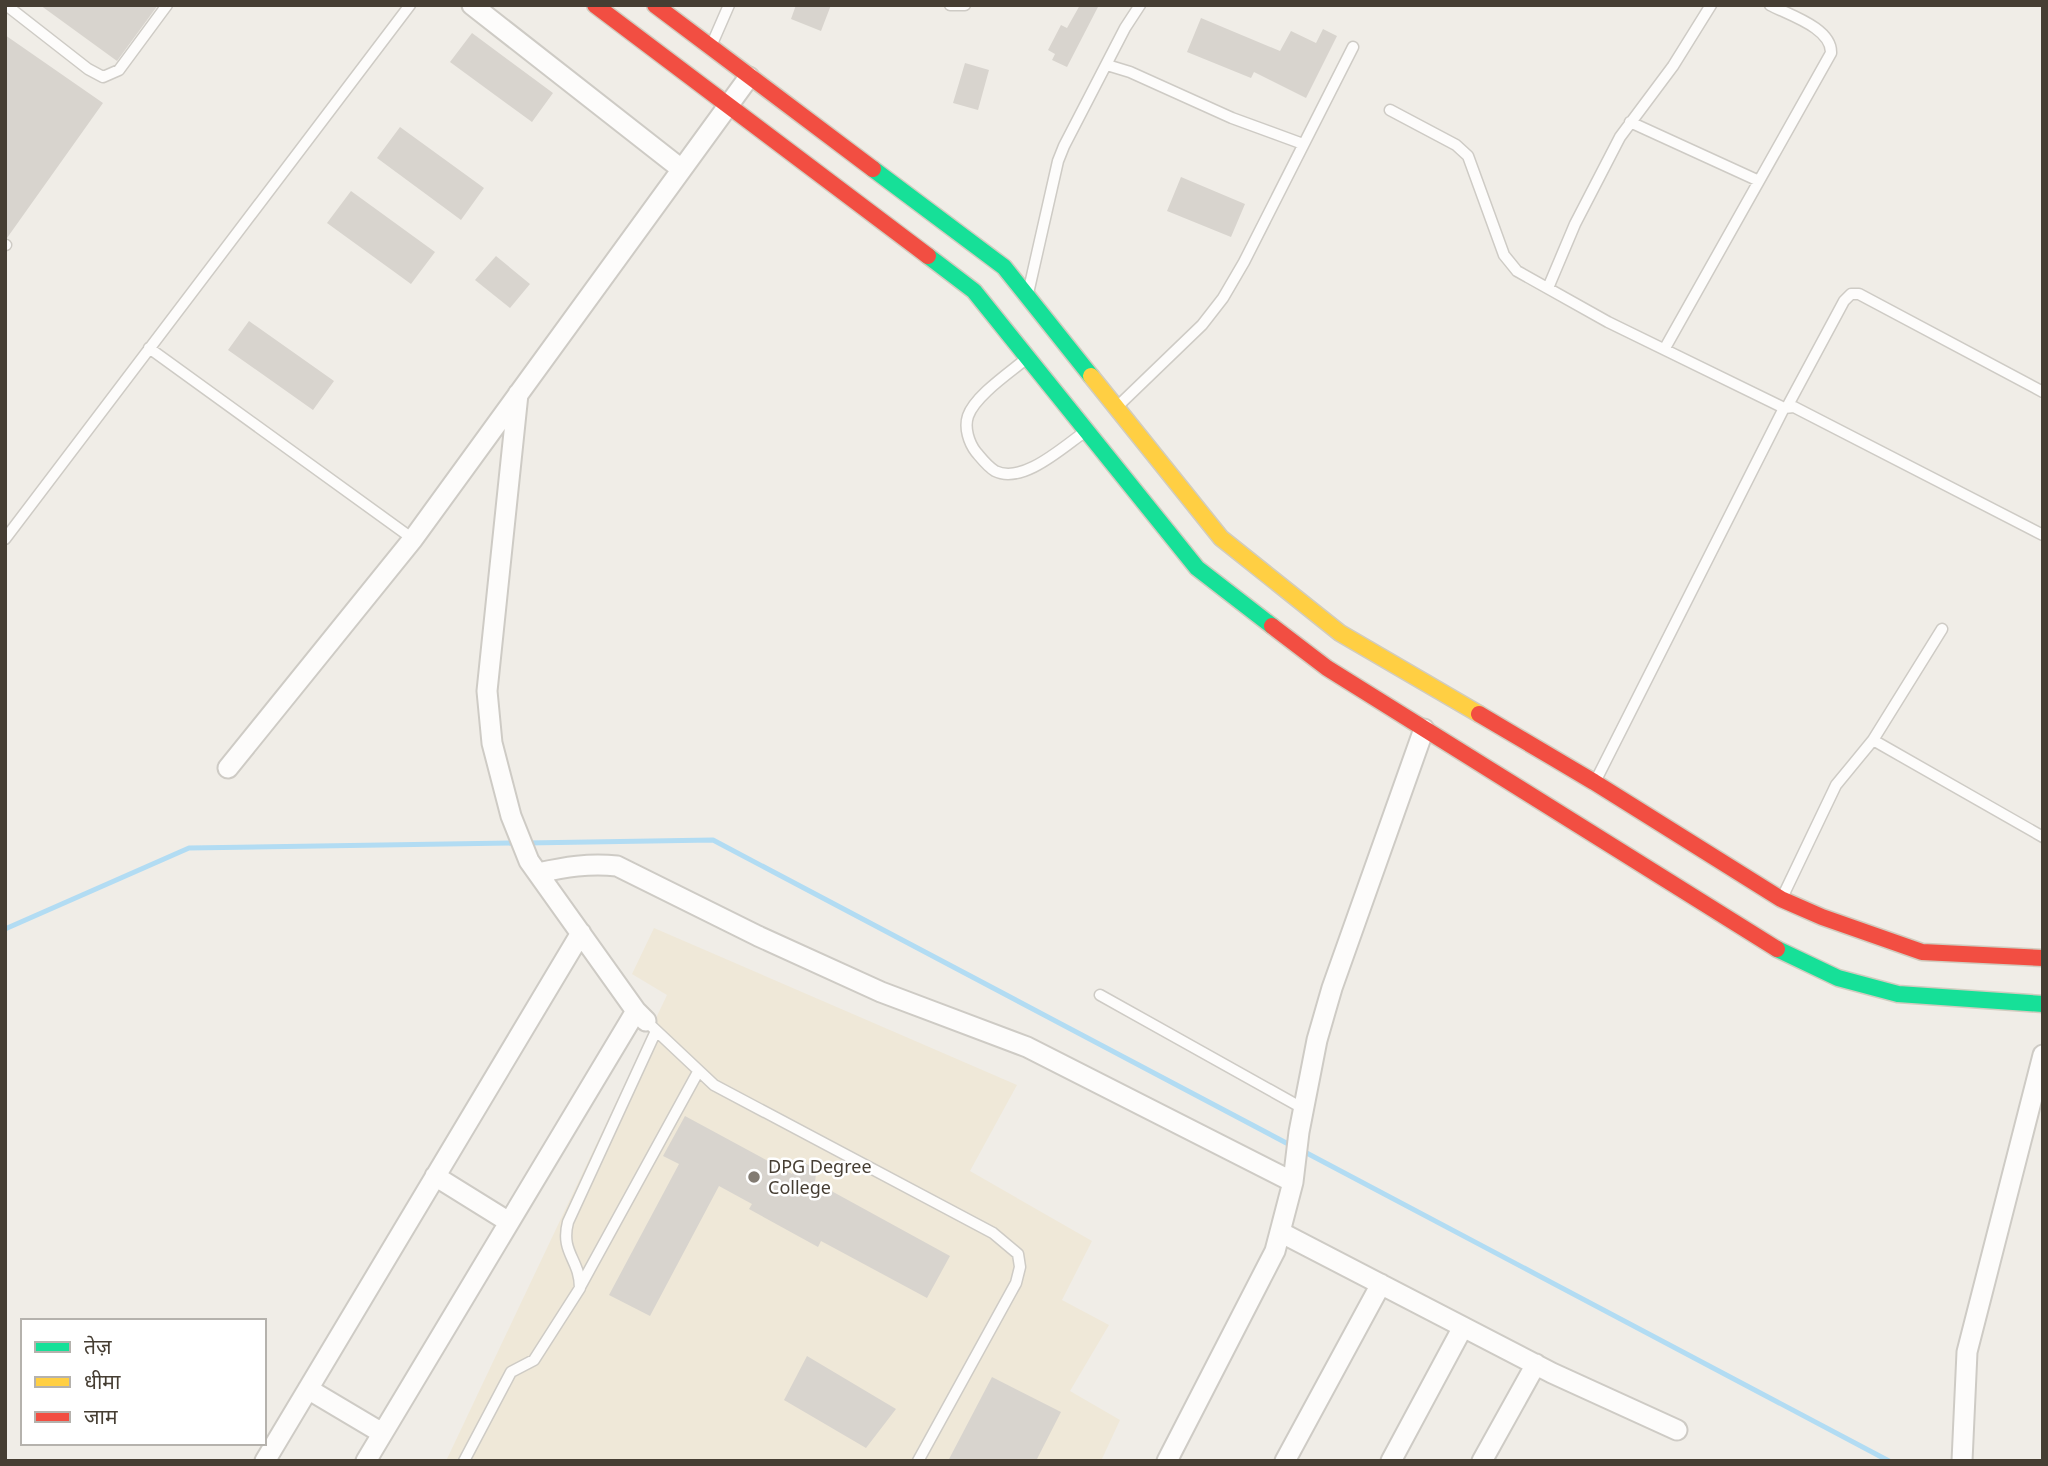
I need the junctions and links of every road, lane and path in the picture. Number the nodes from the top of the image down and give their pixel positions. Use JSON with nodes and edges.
{"nodes":[{"id":1,"x":6,"y":5,"type":"edge"},
{"id":2,"x":167,"y":5,"type":"edge"},
{"id":3,"x":410,"y":5,"type":"edge"},
{"id":4,"x":471,"y":5,"type":"edge"},
{"id":5,"x":594,"y":5,"type":"edge"},
{"id":6,"x":655,"y":5,"type":"edge"},
{"id":7,"x":729,"y":5,"type":"edge"},
{"id":8,"x":950,"y":5,"type":"edge"},
{"id":9,"x":965,"y":5,"type":"edge"},
{"id":10,"x":1140,"y":5,"type":"edge"},
{"id":11,"x":1711,"y":5,"type":"edge"},
{"id":12,"x":1770,"y":5,"type":"edge"},
{"id":13,"x":1353,"y":47,"type":"dead end"},
{"id":14,"x":710,"y":48,"type":"junction"},
{"id":15,"x":1107,"y":65,"type":"junction"},
{"id":16,"x":748,"y":76,"type":"junction"},
{"id":17,"x":726,"y":104,"type":"junction"},
{"id":18,"x":1390,"y":110,"type":"dead end"},
{"id":19,"x":1630,"y":122,"type":"junction"},
{"id":20,"x":1303,"y":144,"type":"junction"},
{"id":21,"x":680,"y":168,"type":"junction"},
{"id":22,"x":1759,"y":181,"type":"junction"},
{"id":23,"x":1548,"y":288,"type":"junction"},
{"id":24,"x":1027,"y":297,"type":"junction"},
{"id":25,"x":149,"y":348,"type":"junction"},
{"id":26,"x":1665,"y":348,"type":"junction"},
{"id":27,"x":1028,"y":357,"type":"junction"},
{"id":28,"x":2043,"y":392,"type":"edge"},
{"id":29,"x":518,"y":393,"type":"junction"},
{"id":30,"x":1116,"y":408,"type":"junction"},
{"id":31,"x":1786,"y":408,"type":"junction"},
{"id":32,"x":1086,"y":430,"type":"junction"},
{"id":33,"x":1136,"y":462,"type":"junction"},
{"id":34,"x":2043,"y":535,"type":"edge"},
{"id":35,"x":413,"y":539,"type":"junction"},
{"id":36,"x":5,"y":540,"type":"edge"},
{"id":37,"x":1942,"y":629,"type":"dead end"},
{"id":38,"x":1424,"y":729,"type":"junction"},
{"id":39,"x":1873,"y":740,"type":"junction"},
{"id":40,"x":228,"y":768,"type":"dead end"},
{"id":41,"x":1594,"y":782,"type":"junction"},
{"id":42,"x":2043,"y":837,"type":"edge"},
{"id":43,"x":533,"y":867,"type":"junction"},
{"id":44,"x":1781,"y":899,"type":"junction"},
{"id":45,"x":581,"y":933,"type":"junction"},
{"id":46,"x":2043,"y":958,"type":"edge"},
{"id":47,"x":1100,"y":995,"type":"dead end"},
{"id":48,"x":2043,"y":1004,"type":"edge"},
{"id":49,"x":646,"y":1021,"type":"junction"},
{"id":50,"x":2043,"y":1055,"type":"edge"},
{"id":51,"x":698,"y":1072,"type":"junction"},
{"id":52,"x":1304,"y":1109,"type":"junction"},
{"id":53,"x":435,"y":1176,"type":"junction"},
{"id":54,"x":1293,"y":1182,"type":"junction"},
{"id":55,"x":509,"y":1222,"type":"junction"},
{"id":56,"x":1280,"y":1232,"type":"junction"},
{"id":57,"x":1381,"y":1284,"type":"junction"},
{"id":58,"x":580,"y":1288,"type":"junction"},
{"id":59,"x":1463,"y":1327,"type":"junction"},
{"id":60,"x":1536,"y":1364,"type":"junction"},
{"id":61,"x":308,"y":1389,"type":"junction"},
{"id":62,"x":1677,"y":1430,"type":"dead end"},
{"id":63,"x":382,"y":1433,"type":"junction"},
{"id":64,"x":265,"y":1461,"type":"edge"},
{"id":65,"x":366,"y":1461,"type":"edge"},
{"id":66,"x":464,"y":1461,"type":"edge"},
{"id":67,"x":918,"y":1461,"type":"edge"},
{"id":68,"x":1167,"y":1461,"type":"edge"},
{"id":69,"x":1285,"y":1461,"type":"edge"},
{"id":70,"x":1391,"y":1461,"type":"edge"},
{"id":71,"x":1482,"y":1461,"type":"edge"},
{"id":72,"x":1962,"y":1461,"type":"edge"}],
"edges":[{"from":1,"to":2,"type":"lane"},
{"from":3,"to":25,"type":"lane"},
{"from":4,"to":21,"type":"street"},
{"from":5,"to":17,"type":"main road"},
{"from":6,"to":14,"type":"main road"},
{"from":7,"to":14,"type":"lane"},
{"from":8,"to":9,"type":"lane"},
{"from":10,"to":15,"type":"lane"},
{"from":11,"to":19,"type":"lane"},
{"from":12,"to":22,"type":"lane"},
{"from":13,"to":20,"type":"lane"},
{"from":14,"to":16,"type":"main road"},
{"from":15,"to":20,"type":"lane"},
{"from":15,"to":24,"type":"lane"},
{"from":16,"to":17,"type":"street"},
{"from":16,"to":24,"type":"main road"},
{"from":17,"to":21,"type":"street"},
{"from":17,"to":27,"type":"main road"},
{"from":18,"to":23,"type":"lane"},
{"from":19,"to":22,"type":"lane"},
{"from":19,"to":23,"type":"lane"},
{"from":20,"to":30,"type":"lane"},
{"from":21,"to":29,"type":"street"},
{"from":22,"to":26,"type":"lane"},
{"from":23,"to":26,"type":"lane"},
{"from":24,"to":30,"type":"main road"},
{"from":25,"to":35,"type":"lane"},
{"from":25,"to":36,"type":"lane"},
{"from":26,"to":31,"type":"lane"},
{"from":27,"to":32,"type":"main road"},
{"from":27,"to":32,"type":"lane"},
{"from":28,"to":31,"type":"lane"},
{"from":29,"to":35,"type":"street"},
{"from":29,"to":43,"type":"street"},
{"from":30,"to":33,"type":"main road"},
{"from":31,"to":34,"type":"lane"},
{"from":31,"to":41,"type":"lane"},
{"from":32,"to":33,"type":"main road"},
{"from":33,"to":38,"type":"main road"},
{"from":33,"to":41,"type":"main road"},
{"from":35,"to":40,"type":"street"},
{"from":37,"to":39,"type":"lane"},
{"from":38,"to":48,"type":"main road"},
{"from":38,"to":52,"type":"street"},
{"from":39,"to":42,"type":"lane"},
{"from":39,"to":44,"type":"lane"},
{"from":41,"to":44,"type":"main road"},
{"from":43,"to":45,"type":"street"},
{"from":43,"to":54,"type":"street"},
{"from":44,"to":46,"type":"main road"},
{"from":45,"to":49,"type":"street"},
{"from":45,"to":53,"type":"street"},
{"from":47,"to":52,"type":"lane"},
{"from":49,"to":51,"type":"lane"},
{"from":49,"to":55,"type":"street"},
{"from":49,"to":58,"type":"lane"},
{"from":50,"to":72,"type":"street"},
{"from":51,"to":58,"type":"lane"},
{"from":51,"to":67,"type":"lane"},
{"from":52,"to":54,"type":"street"},
{"from":53,"to":55,"type":"street"},
{"from":53,"to":61,"type":"street"},
{"from":54,"to":56,"type":"street"},
{"from":55,"to":63,"type":"street"},
{"from":56,"to":57,"type":"street"},
{"from":56,"to":68,"type":"street"},
{"from":57,"to":59,"type":"street"},
{"from":57,"to":69,"type":"street"},
{"from":58,"to":66,"type":"lane"},
{"from":59,"to":60,"type":"street"},
{"from":59,"to":70,"type":"street"},
{"from":60,"to":62,"type":"street"},
{"from":60,"to":71,"type":"street"},
{"from":61,"to":63,"type":"street"},
{"from":61,"to":64,"type":"street"},
{"from":63,"to":65,"type":"street"}]}
